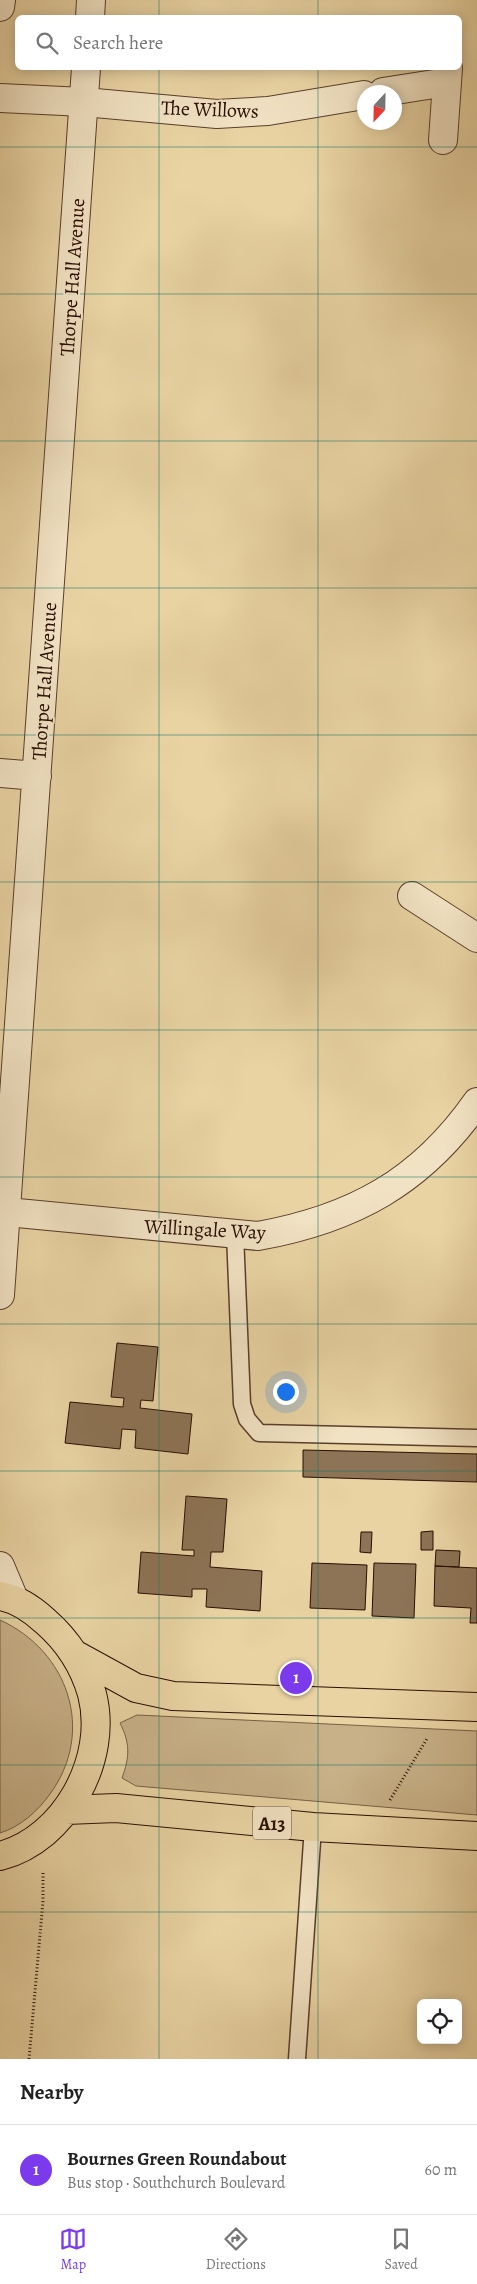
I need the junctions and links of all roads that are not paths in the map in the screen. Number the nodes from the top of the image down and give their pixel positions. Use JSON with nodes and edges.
{"nodes":[{"id":1,"x":0,"y":0,"type":"edge"},
{"id":2,"x":91,"y":0,"type":"edge"},
{"id":3,"x":0,"y":7,"type":"edge"},
{"id":4,"x":90,"y":15,"type":"edge"},
{"id":5,"x":86,"y":70,"type":"edge"},
{"id":6,"x":448,"y":75,"type":"edge"},
{"id":7,"x":402,"y":87,"type":"edge"},
{"id":8,"x":357,"y":97,"type":"edge"},
{"id":9,"x":0,"y":98,"type":"edge"},
{"id":10,"x":84,"y":102,"type":"junction"},
{"id":11,"x":443,"y":140,"type":"dead end"},
{"id":12,"x":0,"y":773,"type":"edge"},
{"id":13,"x":37,"y":776,"type":"junction"},
{"id":14,"x":412,"y":896,"type":"dead end"},
{"id":15,"x":477,"y":938,"type":"edge"},
{"id":16,"x":477,"y":1102,"type":"edge"},
{"id":17,"x":7,"y":1212,"type":"junction"},
{"id":18,"x":235,"y":1234,"type":"junction"},
{"id":19,"x":0,"y":1295,"type":"edge"},
{"id":20,"x":477,"y":1438,"type":"edge"},
{"id":21,"x":0,"y":1566,"type":"edge"},
{"id":22,"x":7,"y":1597,"type":"edge"},
{"id":23,"x":74,"y":1654,"type":"junction"},
{"id":24,"x":477,"y":1707,"type":"edge"},
{"id":25,"x":66,"y":1810,"type":"junction"},
{"id":26,"x":313,"y":1827,"type":"junction"},
{"id":27,"x":477,"y":1836,"type":"edge"},
{"id":28,"x":3,"y":1859,"type":"edge"},
{"id":29,"x":297,"y":2059,"type":"edge"}],
"edges":[{"from":1,"to":3,"type":"street"},
{"from":2,"to":4,"type":"street"},
{"from":5,"to":10,"type":"street","name":"Thorpe Hall Avenue"},
{"from":6,"to":7,"type":"street"},
{"from":6,"to":11,"type":"street"},
{"from":8,"to":10,"type":"street","name":"The Willows"},
{"from":9,"to":10,"type":"street","name":"The Willows"},
{"from":10,"to":13,"type":"street","name":"Thorpe Hall Avenue"},
{"from":12,"to":13,"type":"street"},
{"from":13,"to":17,"type":"street","name":"Thorpe Hall Avenue"},
{"from":14,"to":15,"type":"street"},
{"from":16,"to":18,"type":"street","name":"Willingale Way"},
{"from":17,"to":18,"type":"street","name":"Willingale Way"},
{"from":17,"to":19,"type":"street","name":"Thorpe Hall Avenue"},
{"from":18,"to":20,"type":"lane"},
{"from":21,"to":22,"type":"street"},
{"from":22,"to":23,"type":"main road"},
{"from":23,"to":24,"type":"main road"},
{"from":23,"to":25,"type":"main road"},
{"from":25,"to":26,"type":"main road","number":"A13"},
{"from":25,"to":28,"type":"main road"},
{"from":26,"to":27,"type":"main road","number":"A13"},
{"from":26,"to":29,"type":"lane"}]}
